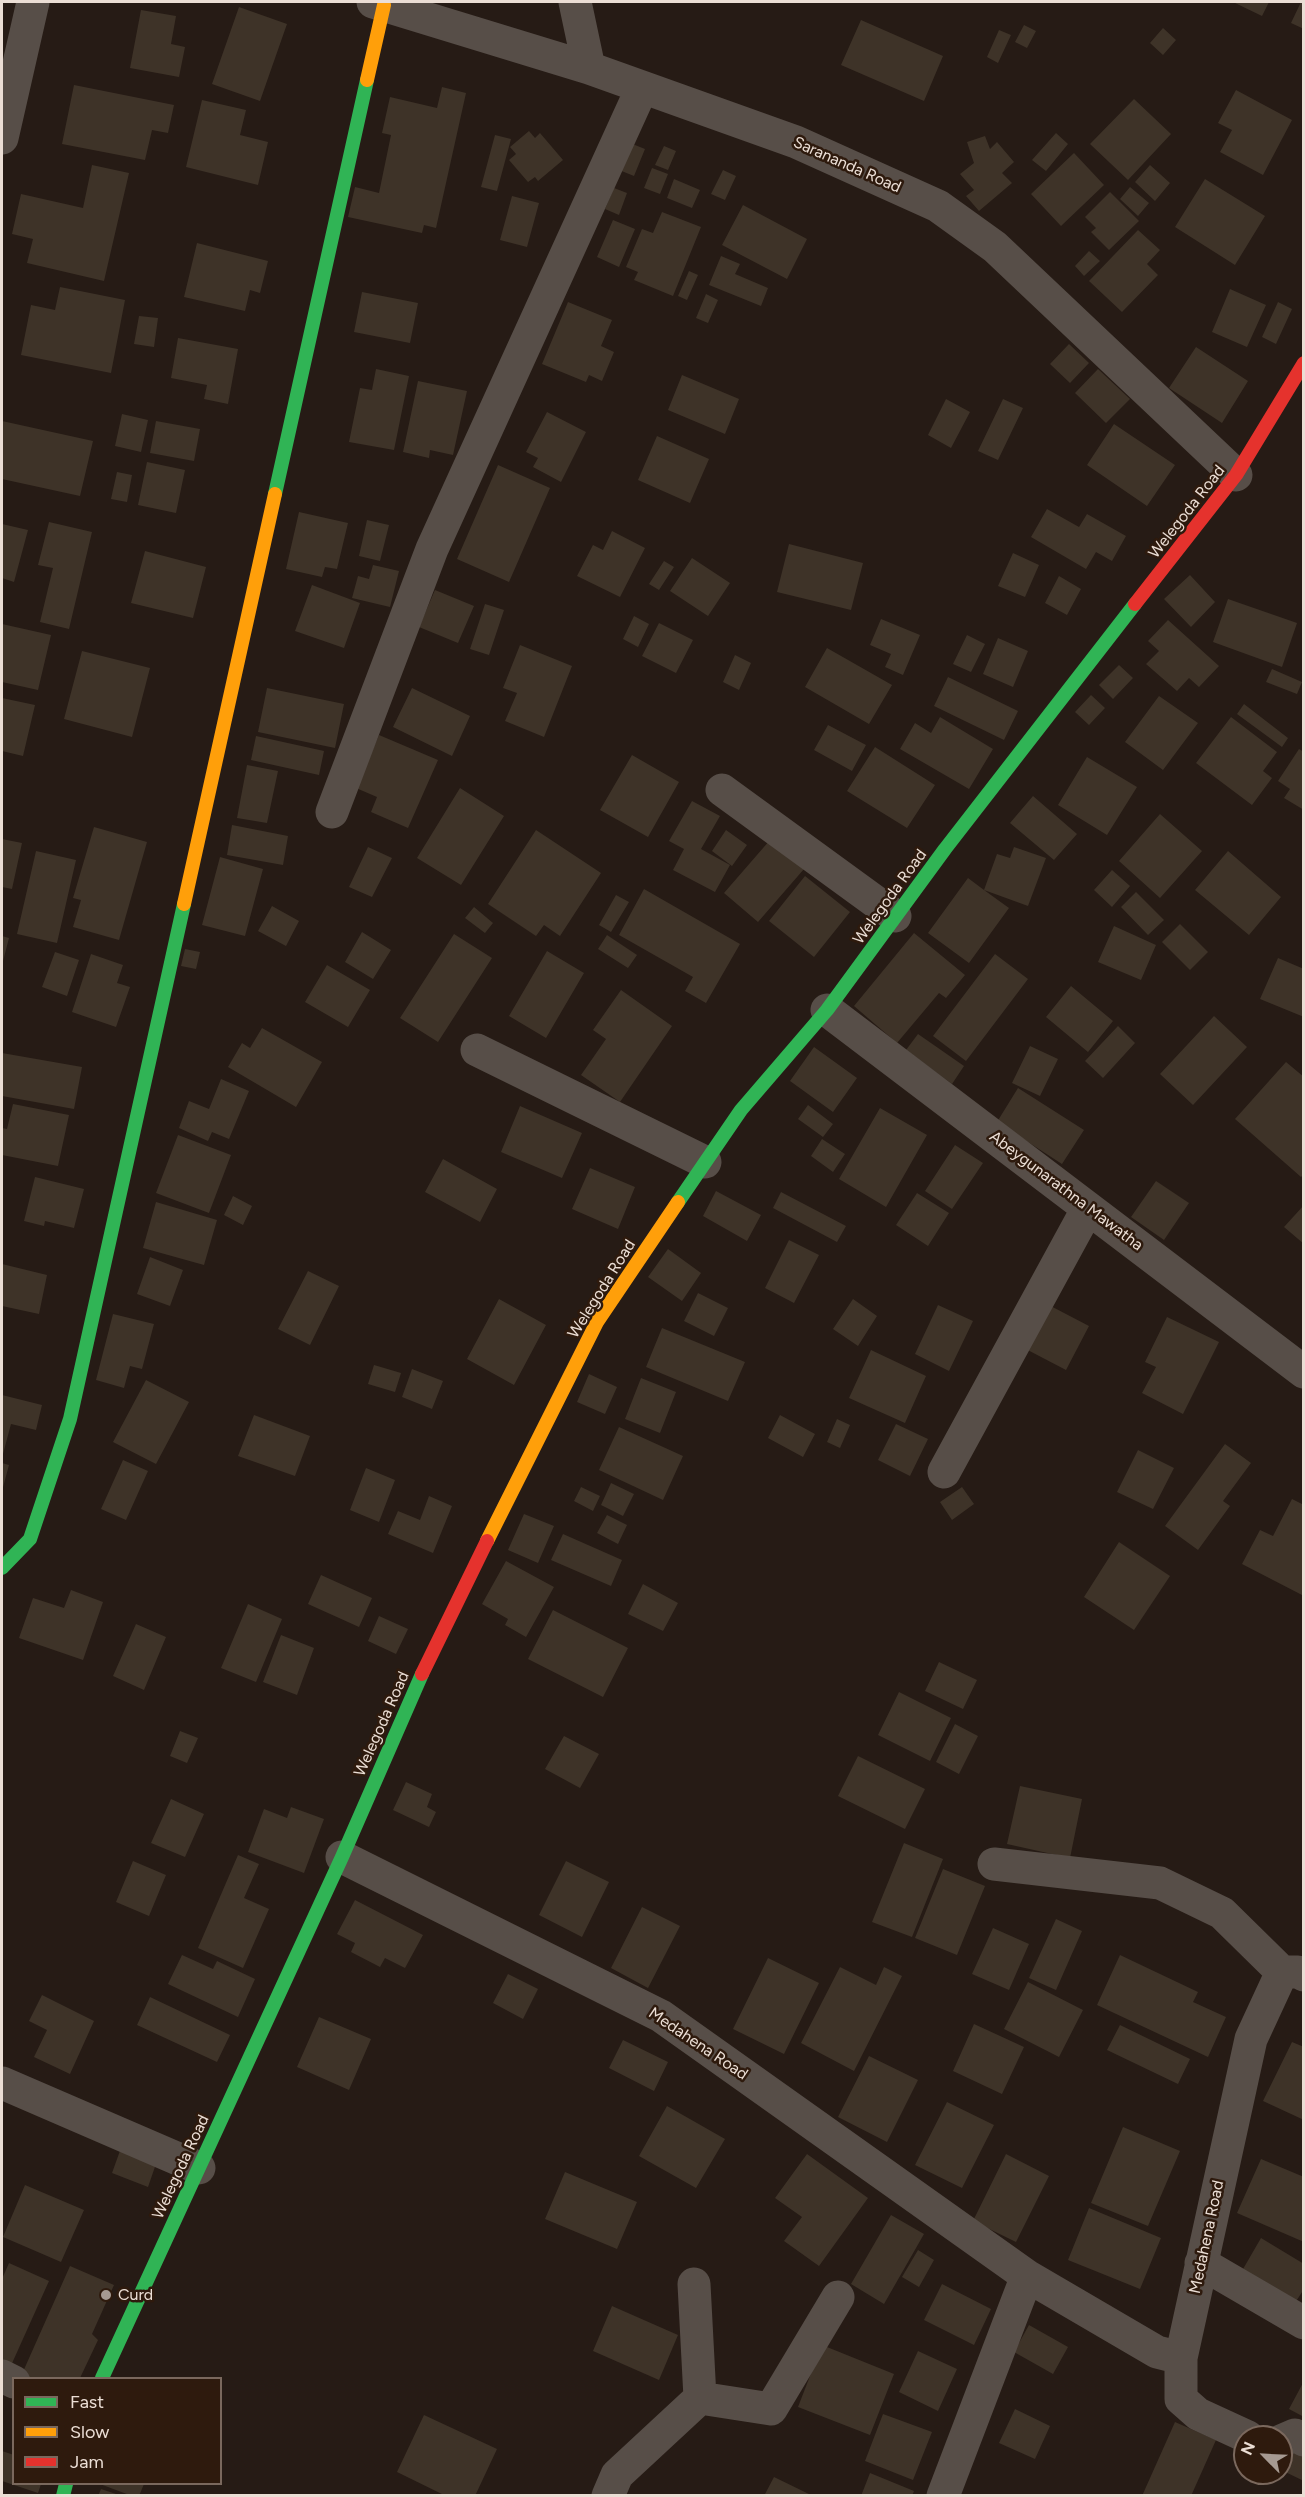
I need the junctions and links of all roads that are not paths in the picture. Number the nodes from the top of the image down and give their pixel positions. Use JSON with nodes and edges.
{"nodes":[{"id":1,"x":33,"y":2,"type":"edge"},
{"id":2,"x":575,"y":2,"type":"edge"},
{"id":3,"x":379,"y":3,"type":"edge"},
{"id":4,"x":589,"y":68,"type":"junction"},
{"id":5,"x":642,"y":88,"type":"junction"},
{"id":6,"x":2,"y":138,"type":"edge"},
{"id":7,"x":1304,"y":363,"type":"edge"},
{"id":8,"x":1236,"y":475,"type":"junction"},
{"id":9,"x":722,"y":790,"type":"dead end"},
{"id":10,"x":332,"y":812,"type":"dead end"},
{"id":11,"x":896,"y":916,"type":"junction"},
{"id":12,"x":827,"y":1010,"type":"junction"},
{"id":13,"x":477,"y":1050,"type":"dead end"},
{"id":14,"x":705,"y":1162,"type":"junction"},
{"id":15,"x":1088,"y":1208,"type":"junction"},
{"id":16,"x":1304,"y":1372,"type":"edge"},
{"id":17,"x":944,"y":1472,"type":"dead end"},
{"id":18,"x":2,"y":1568,"type":"edge"},
{"id":19,"x":342,"y":1857,"type":"junction"},
{"id":20,"x":994,"y":1864,"type":"dead end"},
{"id":21,"x":1293,"y":1974,"type":"edge"},
{"id":22,"x":2,"y":2083,"type":"edge"},
{"id":23,"x":199,"y":2168,"type":"junction"},
{"id":24,"x":1201,"y":2262,"type":"junction"},
{"id":25,"x":1027,"y":2276,"type":"junction"},
{"id":26,"x":694,"y":2284,"type":"dead end"},
{"id":27,"x":838,"y":2297,"type":"dead end"},
{"id":28,"x":1304,"y":2323,"type":"edge"},
{"id":29,"x":1181,"y":2358,"type":"junction"},
{"id":30,"x":103,"y":2377,"type":"edge"},
{"id":31,"x":700,"y":2398,"type":"junction"},
{"id":32,"x":1233,"y":2430,"type":"edge"},
{"id":33,"x":608,"y":2496,"type":"edge"},
{"id":34,"x":942,"y":2496,"type":"edge"}],
"edges":[{"from":1,"to":6,"type":"street"},
{"from":2,"to":4,"type":"street"},
{"from":3,"to":4,"type":"street","name":"Sarananda Road"},
{"from":3,"to":18,"type":"street"},
{"from":4,"to":5,"type":"street","name":"Sarananda Road"},
{"from":5,"to":8,"type":"street","name":"Sarananda Road"},
{"from":5,"to":10,"type":"street"},
{"from":7,"to":8,"type":"street","name":"Welegoda Road"},
{"from":8,"to":11,"type":"street","name":"Welegoda Road"},
{"from":9,"to":11,"type":"street"},
{"from":11,"to":12,"type":"street","name":"Welegoda Road"},
{"from":12,"to":14,"type":"street","name":"Welegoda Road"},
{"from":12,"to":15,"type":"street","name":"Abeygunarathna Mawatha"},
{"from":13,"to":14,"type":"street"},
{"from":14,"to":19,"type":"street","name":"Welegoda Road"},
{"from":15,"to":16,"type":"street","name":"Abeygunarathna Mawatha"},
{"from":15,"to":17,"type":"street"},
{"from":19,"to":23,"type":"street","name":"Welegoda Road"},
{"from":19,"to":25,"type":"street","name":"Medahena Road"},
{"from":20,"to":21,"type":"street"},
{"from":21,"to":24,"type":"street","name":"Medahena Road"},
{"from":22,"to":23,"type":"street"},
{"from":23,"to":30,"type":"street","name":"Welegoda Road"},
{"from":24,"to":28,"type":"street"},
{"from":24,"to":29,"type":"street","name":"Medahena Road"},
{"from":25,"to":29,"type":"street","name":"Medahena Road"},
{"from":25,"to":34,"type":"street"},
{"from":26,"to":31,"type":"street"},
{"from":27,"to":31,"type":"street"},
{"from":29,"to":32,"type":"street"},
{"from":31,"to":33,"type":"street"}]}
